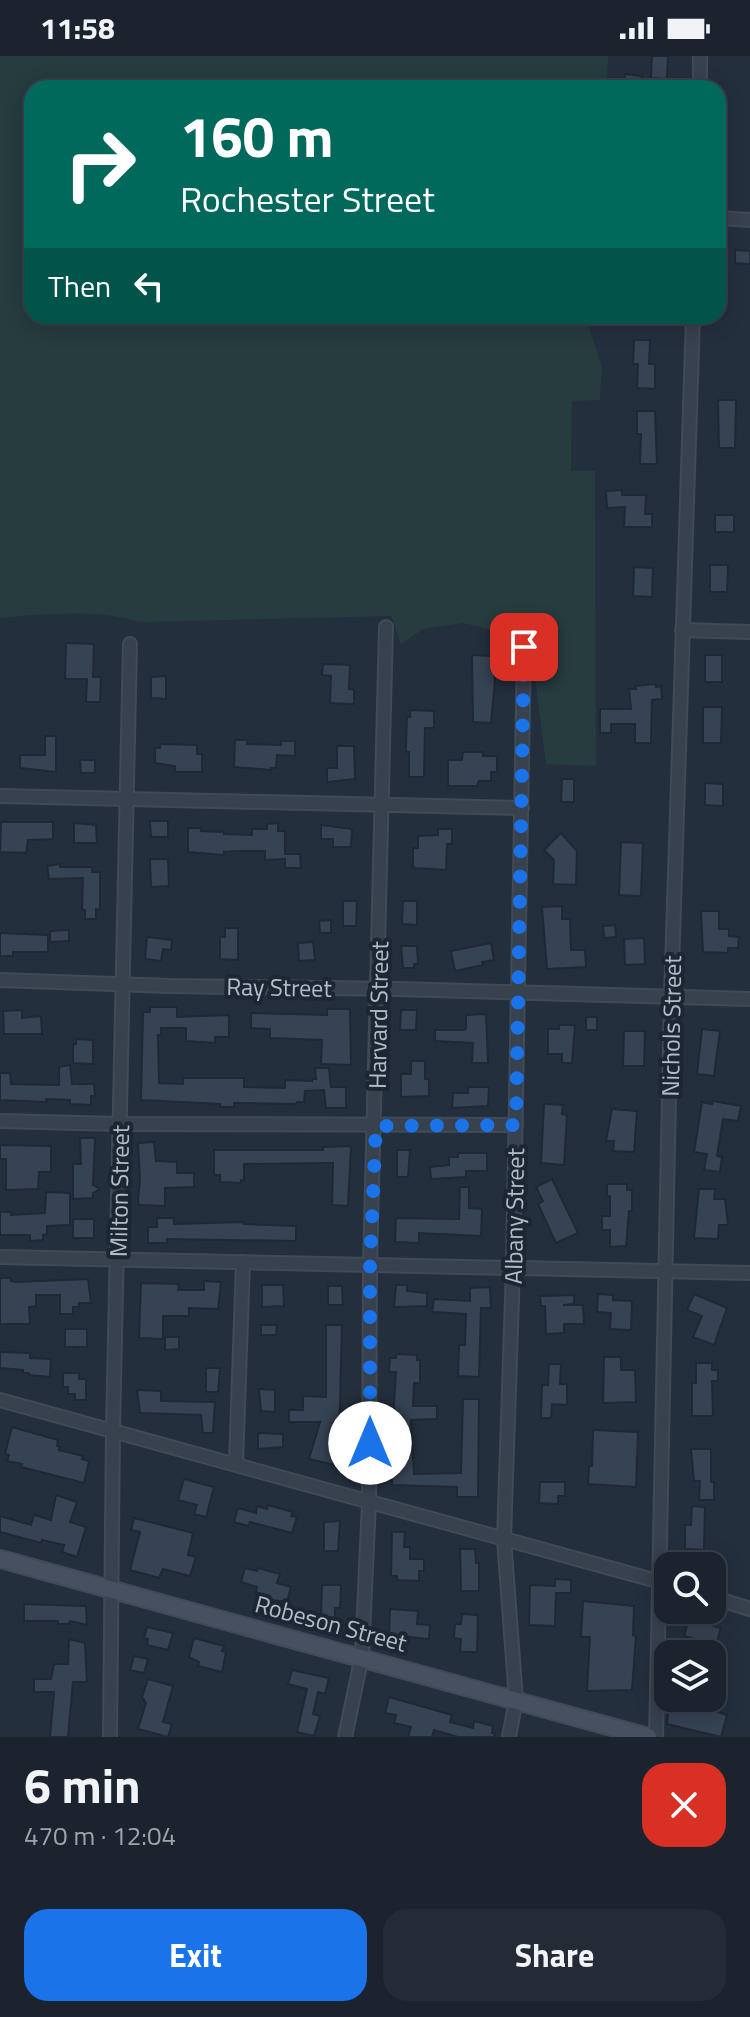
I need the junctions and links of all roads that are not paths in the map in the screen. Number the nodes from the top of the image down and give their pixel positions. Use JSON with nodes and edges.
{"nodes":[{"id":1,"x":700,"y":56,"type":"edge"},
{"id":2,"x":700,"y":80,"type":"edge"},
{"id":3,"x":726,"y":218,"type":"edge"},
{"id":4,"x":750,"y":220,"type":"edge"},
{"id":5,"x":693,"y":324,"type":"edge"},
{"id":6,"x":386,"y":627,"type":"dead end"},
{"id":7,"x":682,"y":630,"type":"junction"},
{"id":8,"x":750,"y":632,"type":"edge"},
{"id":9,"x":130,"y":644,"type":"dead end"},
{"id":10,"x":524,"y":647,"type":"dead end"},
{"id":11,"x":0,"y":796,"type":"edge"},
{"id":12,"x":127,"y":798,"type":"junction"},
{"id":13,"x":382,"y":804,"type":"junction"},
{"id":14,"x":522,"y":808,"type":"junction"},
{"id":15,"x":0,"y":980,"type":"edge"},
{"id":16,"x":122,"y":985,"type":"junction"},
{"id":17,"x":378,"y":988,"type":"junction"},
{"id":18,"x":519,"y":993,"type":"junction"},
{"id":19,"x":671,"y":998,"type":"junction"},
{"id":20,"x":750,"y":999,"type":"edge"},
{"id":21,"x":0,"y":1121,"type":"edge"},
{"id":22,"x":120,"y":1124,"type":"junction"},
{"id":23,"x":516,"y":1125,"type":"junction"},
{"id":24,"x":376,"y":1126,"type":"junction"},
{"id":25,"x":0,"y":1257,"type":"edge"},
{"id":26,"x":118,"y":1259,"type":"junction"},
{"id":27,"x":243,"y":1262,"type":"junction"},
{"id":28,"x":370,"y":1265,"type":"junction"},
{"id":29,"x":513,"y":1268,"type":"junction"},
{"id":30,"x":668,"y":1270,"type":"junction"},
{"id":31,"x":750,"y":1273,"type":"edge"},
{"id":32,"x":0,"y":1400,"type":"edge"},
{"id":33,"x":113,"y":1429,"type":"junction"},
{"id":34,"x":236,"y":1464,"type":"junction"},
{"id":35,"x":369,"y":1502,"type":"junction"},
{"id":36,"x":504,"y":1539,"type":"junction"},
{"id":37,"x":663,"y":1552,"type":"edge"},
{"id":38,"x":0,"y":1559,"type":"edge"},
{"id":39,"x":654,"y":1580,"type":"edge"},
{"id":40,"x":110,"y":1588,"type":"junction"},
{"id":41,"x":726,"y":1601,"type":"edge"},
{"id":42,"x":750,"y":1609,"type":"edge"},
{"id":43,"x":661,"y":1624,"type":"edge"},
{"id":44,"x":362,"y":1656,"type":"junction"},
{"id":45,"x":516,"y":1700,"type":"junction"},
{"id":46,"x":110,"y":1737,"type":"edge"},
{"id":47,"x":345,"y":1737,"type":"edge"},
{"id":48,"x":509,"y":1737,"type":"edge"},
{"id":49,"x":648,"y":1737,"type":"edge"},
{"id":50,"x":656,"y":1737,"type":"edge"}],
"edges":[{"from":1,"to":2,"type":"street"},
{"from":3,"to":4,"type":"street"},
{"from":5,"to":7,"type":"street","name":"Nichols Street"},
{"from":6,"to":13,"type":"street","name":"Harvard Street"},
{"from":7,"to":8,"type":"street"},
{"from":7,"to":19,"type":"street","name":"Nichols Street"},
{"from":9,"to":12,"type":"street","name":"Milton Street"},
{"from":10,"to":14,"type":"street","name":"Albany Street"},
{"from":11,"to":12,"type":"street"},
{"from":12,"to":13,"type":"street"},
{"from":12,"to":16,"type":"street","name":"Milton Street"},
{"from":13,"to":14,"type":"street"},
{"from":13,"to":17,"type":"street","name":"Harvard Street"},
{"from":14,"to":18,"type":"street","name":"Albany Street"},
{"from":15,"to":16,"type":"street","name":"Ray Street"},
{"from":16,"to":17,"type":"street","name":"Ray Street"},
{"from":16,"to":22,"type":"street","name":"Milton Street"},
{"from":17,"to":18,"type":"street","name":"Ray Street"},
{"from":17,"to":24,"type":"street","name":"Harvard Street"},
{"from":18,"to":19,"type":"street","name":"Ray Street"},
{"from":18,"to":23,"type":"street","name":"Albany Street"},
{"from":19,"to":20,"type":"street","name":"Ray Street"},
{"from":19,"to":30,"type":"street","name":"Nichols Street"},
{"from":21,"to":22,"type":"street"},
{"from":22,"to":24,"type":"street"},
{"from":22,"to":26,"type":"street","name":"Milton Street"},
{"from":23,"to":24,"type":"street"},
{"from":23,"to":29,"type":"street","name":"Albany Street"},
{"from":24,"to":28,"type":"street","name":"Harvard Street"},
{"from":25,"to":26,"type":"street"},
{"from":26,"to":27,"type":"street"},
{"from":26,"to":33,"type":"street","name":"Milton Street"},
{"from":27,"to":28,"type":"street"},
{"from":27,"to":34,"type":"street"},
{"from":28,"to":29,"type":"street"},
{"from":28,"to":35,"type":"street","name":"Harvard Street"},
{"from":29,"to":30,"type":"street"},
{"from":29,"to":36,"type":"street","name":"Albany Street"},
{"from":30,"to":31,"type":"street"},
{"from":30,"to":37,"type":"street","name":"Nichols Street"},
{"from":32,"to":33,"type":"street"},
{"from":33,"to":34,"type":"street"},
{"from":33,"to":40,"type":"street","name":"Milton Street"},
{"from":34,"to":35,"type":"street"},
{"from":35,"to":36,"type":"street"},
{"from":35,"to":44,"type":"street","name":"Harvard Street"},
{"from":36,"to":39,"type":"street"},
{"from":36,"to":45,"type":"street","name":"Albany Street"},
{"from":38,"to":40,"type":"main road","name":"Robeson Street"},
{"from":40,"to":44,"type":"main road","name":"Robeson Street"},
{"from":40,"to":46,"type":"street","name":"Milton Street"},
{"from":41,"to":42,"type":"street"},
{"from":43,"to":50,"type":"street","name":"Nichols Street"},
{"from":44,"to":45,"type":"main road","name":"Robeson Street"},
{"from":44,"to":47,"type":"street","name":"Harvard Street"},
{"from":45,"to":48,"type":"street","name":"Albany Street"},
{"from":45,"to":49,"type":"main road","name":"Robeson Street"}]}
